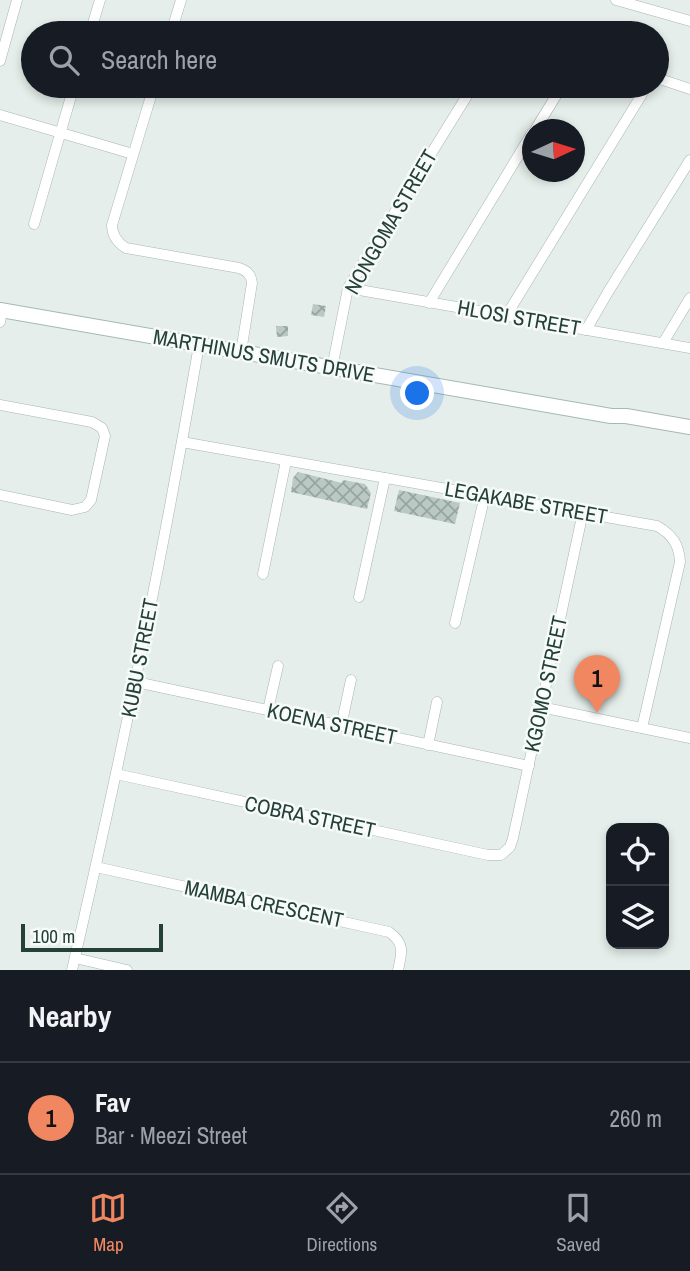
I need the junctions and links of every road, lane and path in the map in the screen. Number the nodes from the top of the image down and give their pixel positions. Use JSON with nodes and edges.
{"nodes":[{"id":1,"x":17,"y":0,"type":"edge"},
{"id":2,"x":100,"y":0,"type":"edge"},
{"id":3,"x":181,"y":0,"type":"edge"},
{"id":4,"x":616,"y":0,"type":"edge"},
{"id":5,"x":94,"y":21,"type":"edge"},
{"id":6,"x":175,"y":21,"type":"edge"},
{"id":7,"x":690,"y":21,"type":"edge"},
{"id":8,"x":0,"y":61,"type":"edge"},
{"id":9,"x":669,"y":82,"type":"edge"},
{"id":10,"x":690,"y":89,"type":"edge"},
{"id":11,"x":70,"y":98,"type":"edge"},
{"id":12,"x":150,"y":98,"type":"edge"},
{"id":13,"x":466,"y":98,"type":"edge"},
{"id":14,"x":555,"y":98,"type":"edge"},
{"id":15,"x":640,"y":98,"type":"edge"},
{"id":16,"x":0,"y":115,"type":"edge"},
{"id":17,"x":541,"y":119,"type":"edge"},
{"id":18,"x":60,"y":132,"type":"junction"},
{"id":19,"x":522,"y":151,"type":"edge"},
{"id":20,"x":133,"y":154,"type":"junction"},
{"id":21,"x":690,"y":160,"type":"edge"},
{"id":22,"x":34,"y":224,"type":"dead end"},
{"id":23,"x":348,"y":288,"type":"junction"},
{"id":24,"x":690,"y":298,"type":"edge"},
{"id":25,"x":429,"y":303,"type":"junction"},
{"id":26,"x":1,"y":314,"type":"edge"},
{"id":27,"x":506,"y":316,"type":"junction"},
{"id":28,"x":586,"y":330,"type":"junction"},
{"id":29,"x":663,"y":342,"type":"junction"},
{"id":30,"x":199,"y":345,"type":"junction"},
{"id":31,"x":690,"y":348,"type":"edge"},
{"id":32,"x":241,"y":352,"type":"junction"},
{"id":33,"x":332,"y":368,"type":"junction"},
{"id":34,"x":0,"y":405,"type":"edge"},
{"id":35,"x":611,"y":416,"type":"junction"},
{"id":36,"x":690,"y":427,"type":"edge"},
{"id":37,"x":690,"y":435,"type":"edge"},
{"id":38,"x":182,"y":442,"type":"junction"},
{"id":39,"x":286,"y":461,"type":"junction"},
{"id":40,"x":385,"y":478,"type":"junction"},
{"id":41,"x":0,"y":495,"type":"edge"},
{"id":42,"x":485,"y":495,"type":"junction"},
{"id":43,"x":583,"y":512,"type":"junction"},
{"id":44,"x":263,"y":573,"type":"dead end"},
{"id":45,"x":359,"y":597,"type":"dead end"},
{"id":46,"x":455,"y":623,"type":"dead end"},
{"id":47,"x":278,"y":666,"type":"dead end"},
{"id":48,"x":351,"y":680,"type":"dead end"},
{"id":49,"x":136,"y":682,"type":"junction"},
{"id":50,"x":437,"y":702,"type":"dead end"},
{"id":51,"x":541,"y":707,"type":"junction"},
{"id":52,"x":268,"y":710,"type":"junction"},
{"id":53,"x":341,"y":726,"type":"junction"},
{"id":54,"x":642,"y":729,"type":"junction"},
{"id":55,"x":690,"y":738,"type":"edge"},
{"id":56,"x":428,"y":745,"type":"junction"},
{"id":57,"x":528,"y":766,"type":"junction"},
{"id":58,"x":116,"y":774,"type":"junction"},
{"id":59,"x":504,"y":853,"type":"joint"},
{"id":60,"x":96,"y":867,"type":"junction"},
{"id":61,"x":75,"y":958,"type":"junction"},
{"id":62,"x":72,"y":970,"type":"edge"},
{"id":63,"x":127,"y":970,"type":"edge"},
{"id":64,"x":398,"y":970,"type":"edge"}],
"edges":[{"from":1,"to":8,"type":"street"},
{"from":2,"to":5,"type":"street"},
{"from":3,"to":6,"type":"street"},
{"from":4,"to":7,"type":"street"},
{"from":9,"to":10,"type":"street"},
{"from":11,"to":18,"type":"street"},
{"from":12,"to":20,"type":"street"},
{"from":13,"to":23,"type":"street","name":"NONGOMA STREET"},
{"from":14,"to":17,"type":"street"},
{"from":15,"to":27,"type":"street"},
{"from":16,"to":18,"type":"street"},
{"from":18,"to":20,"type":"street"},
{"from":18,"to":22,"type":"street"},
{"from":19,"to":25,"type":"street"},
{"from":20,"to":32,"type":"street"},
{"from":21,"to":28,"type":"street"},
{"from":23,"to":25,"type":"street","name":"HLOSI STREET"},
{"from":23,"to":33,"type":"street","name":"NONGOMA STREET"},
{"from":24,"to":29,"type":"street"},
{"from":25,"to":27,"type":"street","name":"HLOSI STREET"},
{"from":26,"to":30,"type":"street","name":"MARTHINUS SMUTS DRIVE"},
{"from":27,"to":28,"type":"street","name":"HLOSI STREET"},
{"from":28,"to":29,"type":"street","name":"HLOSI STREET"},
{"from":29,"to":31,"type":"street","name":"HLOSI STREET"},
{"from":30,"to":32,"type":"street","name":"MARTHINUS SMUTS DRIVE"},
{"from":30,"to":38,"type":"street","name":"KUBU STREET"},
{"from":32,"to":33,"type":"street","name":"MARTHINUS SMUTS DRIVE"},
{"from":33,"to":35,"type":"street","name":"MARTHINUS SMUTS DRIVE"},
{"from":34,"to":41,"type":"street"},
{"from":35,"to":36,"type":"street","name":"MARTHINUS SMUTS DRIVE"},
{"from":35,"to":37,"type":"street","name":"MARTHINUS SMUTS DRIVE"},
{"from":38,"to":39,"type":"street","name":"LEGAKABE STREET"},
{"from":38,"to":49,"type":"street","name":"KUBU STREET"},
{"from":39,"to":40,"type":"street","name":"LEGAKABE STREET"},
{"from":39,"to":44,"type":"street"},
{"from":40,"to":42,"type":"street","name":"LEGAKABE STREET"},
{"from":40,"to":45,"type":"street"},
{"from":42,"to":43,"type":"street","name":"LEGAKABE STREET"},
{"from":42,"to":46,"type":"street"},
{"from":43,"to":51,"type":"street","name":"KGOMO STREET"},
{"from":43,"to":54,"type":"street","name":"LEGAKABE STREET"},
{"from":47,"to":52,"type":"street"},
{"from":48,"to":53,"type":"street"},
{"from":49,"to":52,"type":"street","name":"KOENA STREET"},
{"from":49,"to":58,"type":"street","name":"KUBU STREET"},
{"from":50,"to":56,"type":"street"},
{"from":51,"to":54,"type":"street"},
{"from":51,"to":57,"type":"street","name":"KGOMO STREET"},
{"from":52,"to":53,"type":"street","name":"KOENA STREET"},
{"from":53,"to":56,"type":"street","name":"KOENA STREET"},
{"from":54,"to":55,"type":"street"},
{"from":56,"to":57,"type":"street","name":"KOENA STREET"},
{"from":57,"to":59,"type":"street","name":"KGOMO STREET"},
{"from":58,"to":59,"type":"street","name":"COBRA STREET"},
{"from":58,"to":60,"type":"street","name":"KUBU STREET"},
{"from":60,"to":61,"type":"street","name":"KUBU STREET"},
{"from":60,"to":64,"type":"street","name":"MAMBA CRESCENT"},
{"from":61,"to":62,"type":"street","name":"KUBU STREET"},
{"from":61,"to":63,"type":"street"}]}
